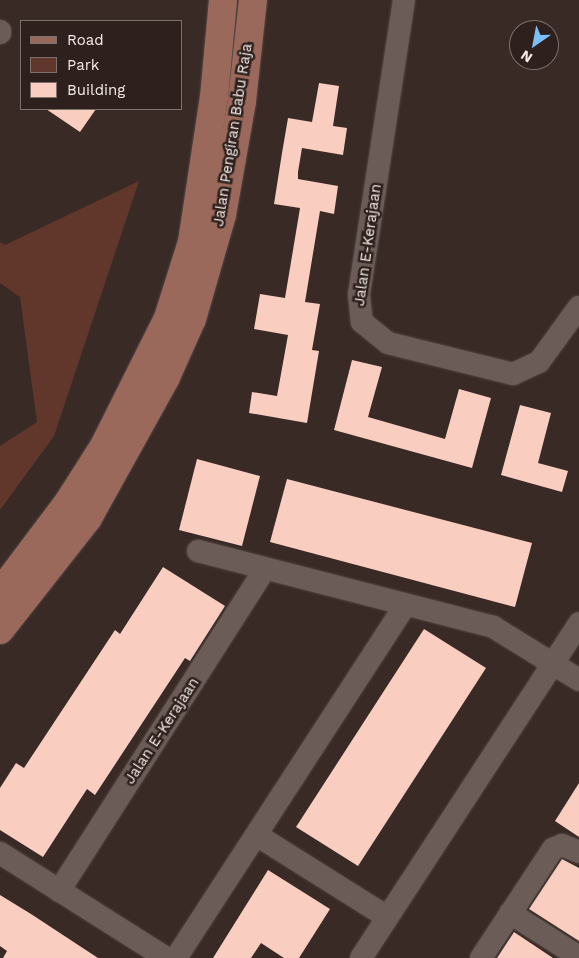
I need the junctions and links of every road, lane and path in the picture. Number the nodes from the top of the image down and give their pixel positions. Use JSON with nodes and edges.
{"nodes":[{"id":1,"x":224,"y":0,"type":"edge"},
{"id":2,"x":253,"y":0,"type":"edge"},
{"id":3,"x":404,"y":0,"type":"edge"},
{"id":4,"x":579,"y":307,"type":"edge"},
{"id":5,"x":198,"y":551,"type":"dead end"},
{"id":6,"x":264,"y":571,"type":"junction"},
{"id":7,"x":0,"y":593,"type":"edge"},
{"id":8,"x":405,"y":605,"type":"junction"},
{"id":9,"x":579,"y":623,"type":"edge"},
{"id":10,"x":0,"y":630,"type":"edge"},
{"id":11,"x":553,"y":663,"type":"junction"},
{"id":12,"x":579,"y":680,"type":"edge"},
{"id":13,"x":258,"y":836,"type":"junction"},
{"id":14,"x":579,"y":852,"type":"edge"},
{"id":15,"x":0,"y":853,"type":"edge"},
{"id":16,"x":59,"y":891,"type":"junction"},
{"id":17,"x":510,"y":913,"type":"junction"},
{"id":18,"x":387,"y":918,"type":"junction"},
{"id":19,"x":166,"y":958,"type":"edge"},
{"id":20,"x":176,"y":958,"type":"edge"},
{"id":21,"x":361,"y":958,"type":"edge"},
{"id":22,"x":481,"y":958,"type":"edge"},
{"id":23,"x":579,"y":958,"type":"edge"}],
"edges":[{"from":1,"to":7,"type":"main road","name":"Jalan Pengiran Babu Raja"},
{"from":2,"to":10,"type":"main road","name":"Jalan Pengiran Babu Raja"},
{"from":3,"to":4,"type":"street","name":"Jalan E-Kerajaan"},
{"from":5,"to":6,"type":"street"},
{"from":6,"to":8,"type":"street"},
{"from":6,"to":16,"type":"street","name":"Jalan E-Kerajaan"},
{"from":8,"to":11,"type":"street"},
{"from":8,"to":13,"type":"street"},
{"from":9,"to":11,"type":"street"},
{"from":11,"to":12,"type":"street"},
{"from":11,"to":18,"type":"street"},
{"from":13,"to":18,"type":"street"},
{"from":13,"to":20,"type":"street"},
{"from":14,"to":17,"type":"street"},
{"from":15,"to":16,"type":"street"},
{"from":16,"to":19,"type":"street"},
{"from":17,"to":22,"type":"street"},
{"from":17,"to":23,"type":"street"},
{"from":18,"to":21,"type":"street"}]}
